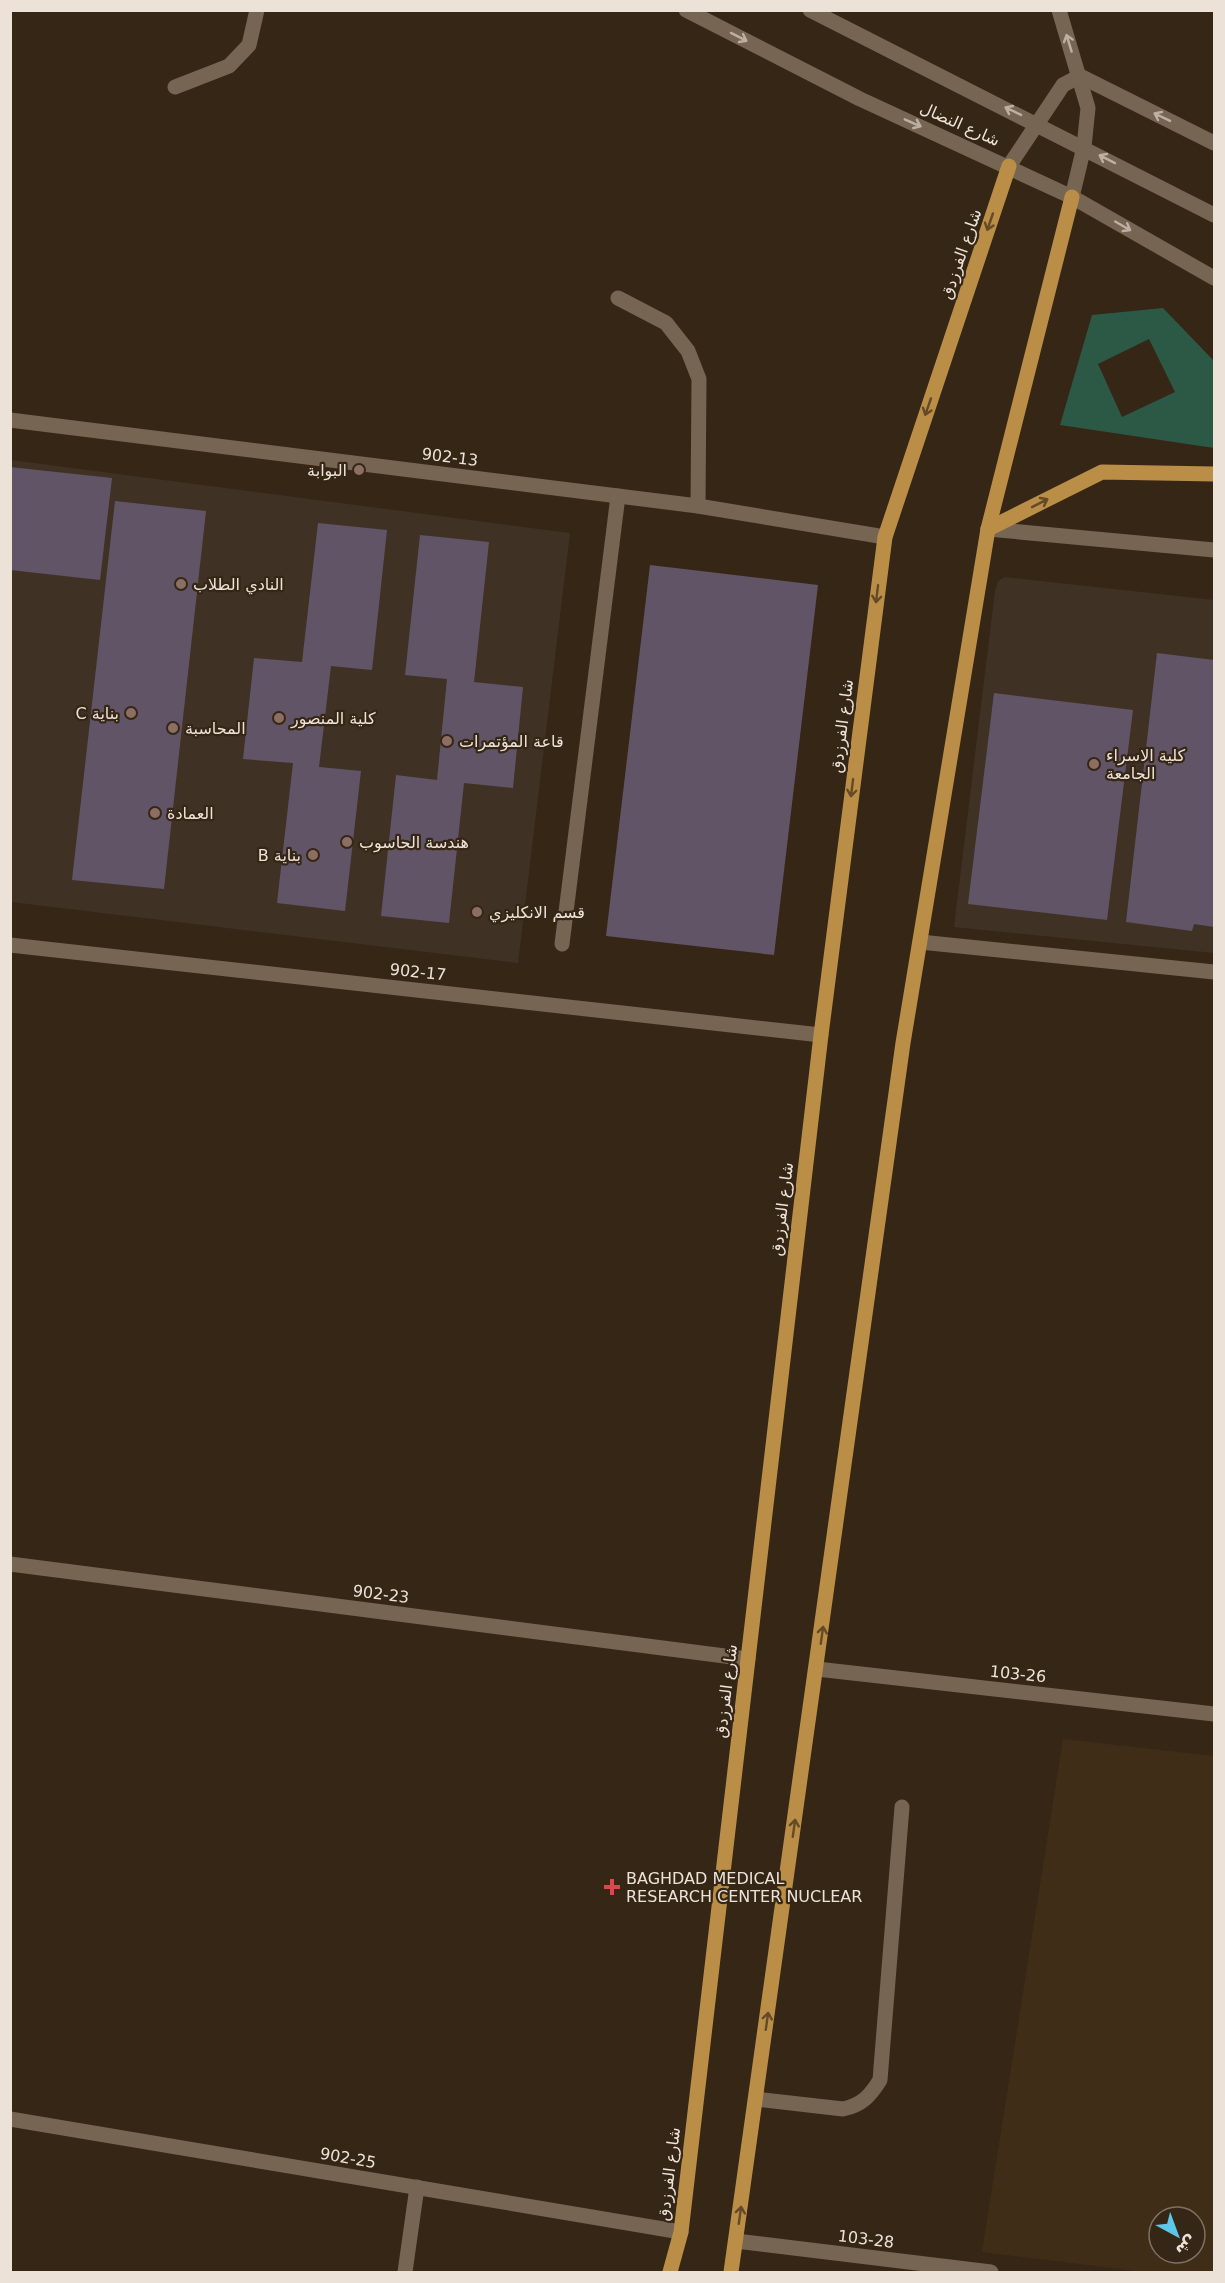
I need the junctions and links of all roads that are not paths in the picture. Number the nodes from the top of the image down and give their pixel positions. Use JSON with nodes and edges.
{"nodes":[{"id":1,"x":257,"y":10,"type":"edge"},
{"id":2,"x":686,"y":10,"type":"edge"},
{"id":3,"x":810,"y":10,"type":"edge"},
{"id":4,"x":1059,"y":10,"type":"edge"},
{"id":5,"x":1080,"y":76,"type":"junction"},
{"id":6,"x":175,"y":87,"type":"dead end"},
{"id":7,"x":1038,"y":124,"type":"junction"},
{"id":8,"x":1215,"y":143,"type":"edge"},
{"id":9,"x":1084,"y":147,"type":"junction"},
{"id":10,"x":1009,"y":166,"type":"junction"},
{"id":11,"x":1072,"y":197,"type":"junction"},
{"id":12,"x":1215,"y":215,"type":"edge"},
{"id":13,"x":1215,"y":278,"type":"edge"},
{"id":14,"x":618,"y":298,"type":"dead end"},
{"id":15,"x":10,"y":420,"type":"edge"},
{"id":16,"x":1215,"y":474,"type":"edge"},
{"id":17,"x":618,"y":496,"type":"junction"},
{"id":18,"x":699,"y":506,"type":"junction"},
{"id":19,"x":988,"y":529,"type":"junction"},
{"id":20,"x":885,"y":537,"type":"junction"},
{"id":21,"x":1215,"y":550,"type":"edge"},
{"id":22,"x":920,"y":942,"type":"junction"},
{"id":23,"x":562,"y":944,"type":"dead end"},
{"id":24,"x":10,"y":945,"type":"edge"},
{"id":25,"x":1215,"y":972,"type":"edge"},
{"id":26,"x":821,"y":1035,"type":"junction"},
{"id":27,"x":10,"y":1564,"type":"edge"},
{"id":28,"x":748,"y":1659,"type":"junction"},
{"id":29,"x":817,"y":1669,"type":"junction"},
{"id":30,"x":1215,"y":1714,"type":"edge"},
{"id":31,"x":902,"y":1807,"type":"dead end"},
{"id":32,"x":756,"y":2099,"type":"junction"},
{"id":33,"x":10,"y":2119,"type":"edge"},
{"id":34,"x":417,"y":2187,"type":"junction"},
{"id":35,"x":681,"y":2232,"type":"junction"},
{"id":36,"x":736,"y":2241,"type":"junction"},
{"id":37,"x":675,"y":2257,"type":"junction"},
{"id":38,"x":405,"y":2272,"type":"edge"},
{"id":39,"x":663,"y":2272,"type":"edge"},
{"id":40,"x":670,"y":2272,"type":"edge"},
{"id":41,"x":731,"y":2272,"type":"edge"},
{"id":42,"x":991,"y":2272,"type":"edge"}],
"edges":[{"from":1,"to":6,"type":"street"},
{"from":2,"to":10,"type":"street","name":"شارع النضال","one_way":true},
{"from":7,"to":3,"type":"street","name":"شارع النضال","one_way":true},
{"from":5,"to":4,"type":"street","one_way":true},
{"from":5,"to":7,"type":"street"},
{"from":8,"to":5,"type":"street","one_way":true},
{"from":5,"to":9,"type":"street"},
{"from":7,"to":9,"type":"street","name":"شارع النضال"},
{"from":7,"to":10,"type":"street"},
{"from":9,"to":11,"type":"street"},
{"from":12,"to":9,"type":"street","name":"شارع النضال","one_way":true},
{"from":10,"to":11,"type":"street","name":"شارع النضال"},
{"from":10,"to":20,"type":"main road","name":"شارع الفرزدق","one_way":true},
{"from":11,"to":13,"type":"street","name":"شارع النضال","one_way":true},
{"from":11,"to":19,"type":"main road"},
{"from":14,"to":18,"type":"street"},
{"from":15,"to":17,"type":"street","name":"902-13"},
{"from":19,"to":16,"type":"main road","one_way":true},
{"from":17,"to":18,"type":"street","name":"902-13"},
{"from":17,"to":23,"type":"street"},
{"from":18,"to":20,"type":"street","name":"902-13"},
{"from":19,"to":21,"type":"street"},
{"from":19,"to":22,"type":"main road"},
{"from":20,"to":26,"type":"main road","name":"شارع الفرزدق","one_way":true},
{"from":22,"to":25,"type":"street"},
{"from":29,"to":22,"type":"main road","one_way":true},
{"from":24,"to":26,"type":"street","name":"902-17"},
{"from":26,"to":28,"type":"main road","name":"شارع الفرزدق"},
{"from":27,"to":28,"type":"street","name":"902-23"},
{"from":28,"to":35,"type":"main road","name":"شارع الفرزدق"},
{"from":29,"to":30,"type":"street","name":"103-26"},
{"from":32,"to":29,"type":"main road","one_way":true},
{"from":31,"to":32,"type":"street"},
{"from":36,"to":32,"type":"main road","one_way":true},
{"from":33,"to":34,"type":"street","name":"902-25"},
{"from":34,"to":35,"type":"street","name":"902-25"},
{"from":34,"to":38,"type":"street"},
{"from":35,"to":37,"type":"main road","name":"شارع الفرزدق"},
{"from":36,"to":41,"type":"main road"},
{"from":36,"to":42,"type":"street","name":"103-28"},
{"from":37,"to":39,"type":"main road"},
{"from":37,"to":40,"type":"main road","name":"شارع الفرزدق"}]}
